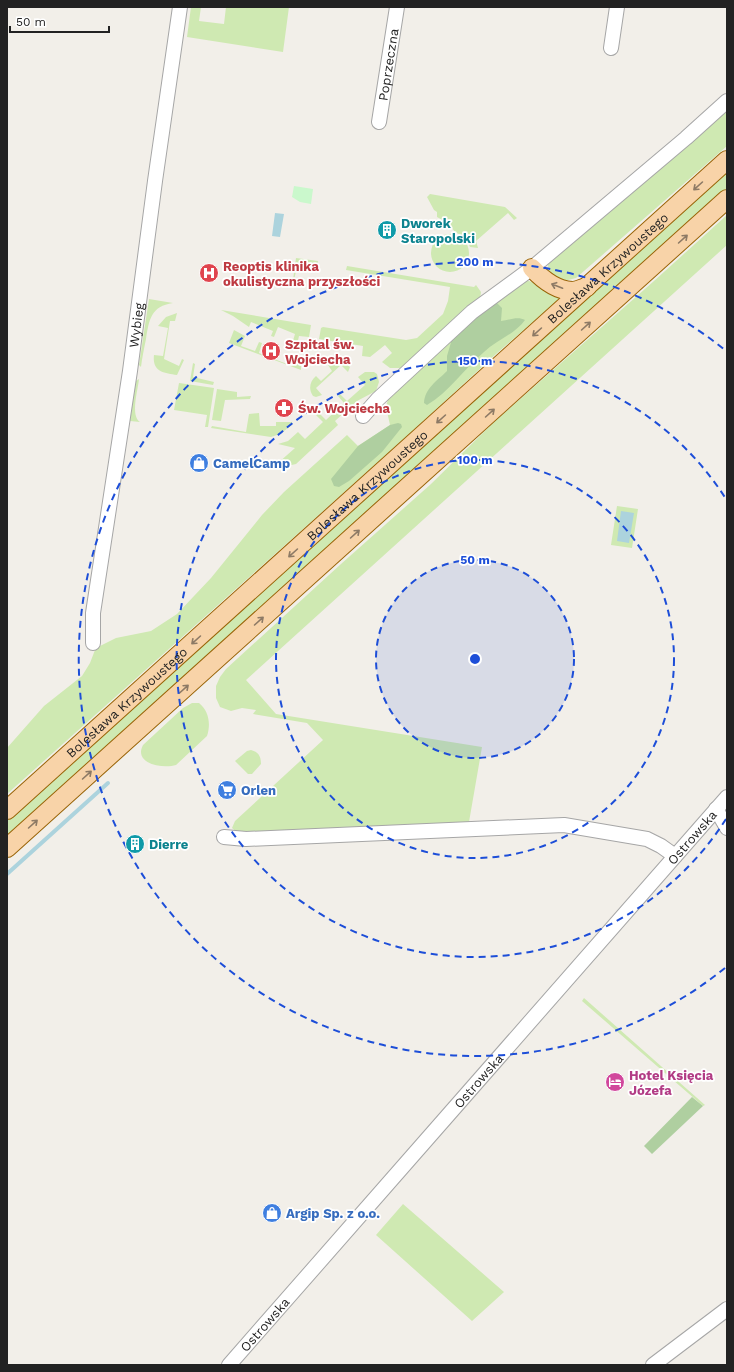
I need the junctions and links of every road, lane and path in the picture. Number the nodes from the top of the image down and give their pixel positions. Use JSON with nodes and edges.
{"nodes":[{"id":1,"x":180,"y":7,"type":"edge"},
{"id":2,"x":397,"y":7,"type":"edge"},
{"id":3,"x":617,"y":7,"type":"edge"},
{"id":4,"x":611,"y":48,"type":"dead end"},
{"id":5,"x":727,"y":101,"type":"edge"},
{"id":6,"x":379,"y":122,"type":"dead end"},
{"id":7,"x":727,"y":160,"type":"edge"},
{"id":8,"x":727,"y":199,"type":"edge"},
{"id":9,"x":532,"y":268,"type":"junction"},
{"id":10,"x":587,"y":287,"type":"junction"},
{"id":11,"x":363,"y":416,"type":"dead end"},
{"id":12,"x":93,"y":643,"type":"dead end"},
{"id":13,"x":727,"y":796,"type":"edge"},
{"id":14,"x":716,"y":809,"type":"junction"},
{"id":15,"x":7,"y":810,"type":"edge"},
{"id":16,"x":727,"y":828,"type":"edge"},
{"id":17,"x":224,"y":837,"type":"dead end"},
{"id":18,"x":7,"y":848,"type":"edge"},
{"id":19,"x":675,"y":856,"type":"junction"},
{"id":20,"x":727,"y":1309,"type":"edge"},
{"id":21,"x":229,"y":1365,"type":"edge"},
{"id":22,"x":653,"y":1365,"type":"edge"}],
"edges":[{"from":1,"to":12,"type":"street","name":"Wybieg"},
{"from":2,"to":6,"type":"street","name":"Poprzeczna"},
{"from":3,"to":4,"type":"street"},
{"from":5,"to":9,"type":"street"},
{"from":7,"to":10,"type":"main road","name":"Bolesława Krzywoustego","one_way":true},
{"from":18,"to":8,"type":"main road","one_way":true},
{"from":10,"to":9,"type":"main road","one_way":true},
{"from":9,"to":11,"type":"street"},
{"from":10,"to":15,"type":"main road","name":"Bolesława Krzywoustego","one_way":true},
{"from":13,"to":14,"type":"street","name":"Ostrowska"},
{"from":14,"to":16,"type":"street"},
{"from":14,"to":19,"type":"street","name":"Ostrowska"},
{"from":17,"to":19,"type":"street"},
{"from":19,"to":21,"type":"street","name":"Ostrowska"},
{"from":20,"to":22,"type":"street"}]}
